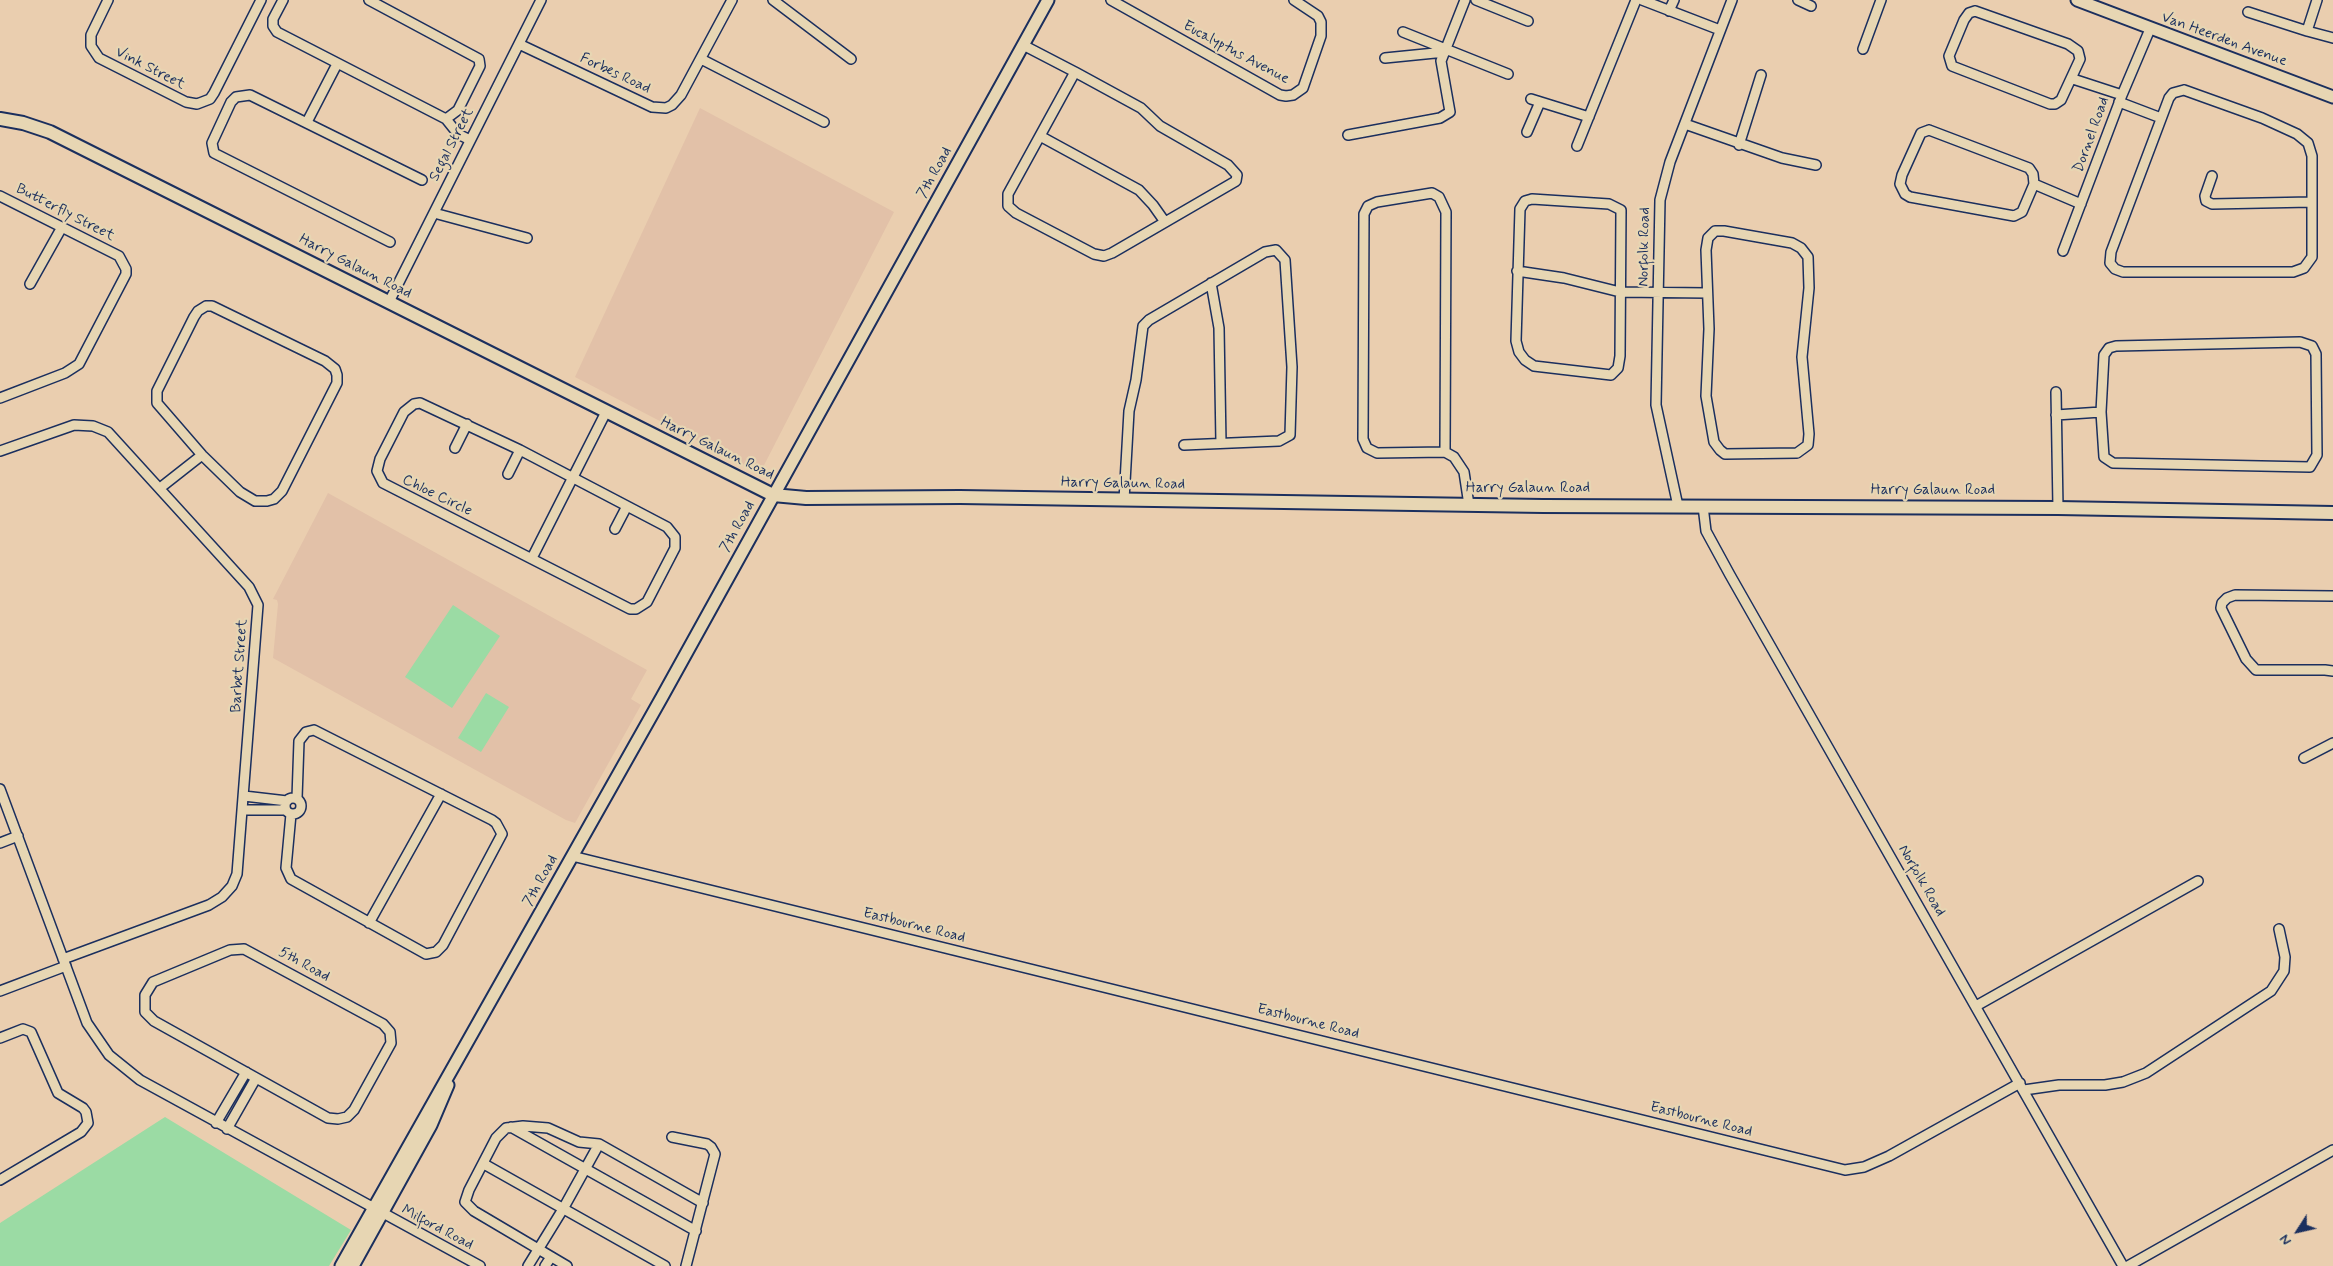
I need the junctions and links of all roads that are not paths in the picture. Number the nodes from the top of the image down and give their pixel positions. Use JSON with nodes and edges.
{"nodes":[{"id":1,"x":108,"y":0,"type":"edge"},
{"id":2,"x":262,"y":0,"type":"edge"},
{"id":3,"x":283,"y":0,"type":"edge"},
{"id":4,"x":369,"y":0,"type":"edge"},
{"id":5,"x":541,"y":0,"type":"edge"},
{"id":6,"x":732,"y":0,"type":"edge"},
{"id":7,"x":774,"y":0,"type":"edge"},
{"id":8,"x":1048,"y":0,"type":"edge"},
{"id":9,"x":1294,"y":0,"type":"edge"},
{"id":10,"x":1465,"y":0,"type":"edge"},
{"id":11,"x":1476,"y":0,"type":"edge"},
{"id":12,"x":1636,"y":0,"type":"edge"},
{"id":13,"x":1642,"y":0,"type":"edge"},
{"id":14,"x":1674,"y":0,"type":"edge"},
{"id":15,"x":1732,"y":0,"type":"edge"},
{"id":16,"x":1798,"y":0,"type":"edge"},
{"id":17,"x":1881,"y":0,"type":"edge"},
{"id":18,"x":2077,"y":0,"type":"edge"},
{"id":19,"x":2317,"y":0,"type":"edge"},
{"id":20,"x":1115,"y":1,"type":"edge"},
{"id":21,"x":1811,"y":6,"type":"dead end"},
{"id":22,"x":1669,"y":11,"type":"junction"},
{"id":23,"x":2248,"y":12,"type":"dead end"},
{"id":24,"x":1528,"y":21,"type":"dead end"},
{"id":25,"x":2150,"y":29,"type":"junction"},
{"id":26,"x":1720,"y":30,"type":"junction"},
{"id":27,"x":1403,"y":32,"type":"dead end"},
{"id":28,"x":2307,"y":32,"type":"junction"},
{"id":29,"x":2333,"y":38,"type":"edge"},
{"id":30,"x":519,"y":44,"type":"junction"},
{"id":31,"x":1023,"y":45,"type":"junction"},
{"id":32,"x":1862,"y":50,"type":"dead end"},
{"id":33,"x":1445,"y":51,"type":"junction"},
{"id":34,"x":1385,"y":58,"type":"dead end"},
{"id":35,"x":700,"y":59,"type":"junction"},
{"id":36,"x":851,"y":59,"type":"dead end"},
{"id":37,"x":337,"y":64,"type":"junction"},
{"id":38,"x":1074,"y":72,"type":"junction"},
{"id":39,"x":1508,"y":74,"type":"dead end"},
{"id":40,"x":1761,"y":75,"type":"dead end"},
{"id":41,"x":2073,"y":79,"type":"junction"},
{"id":42,"x":2332,"y":94,"type":"edge"},
{"id":43,"x":1531,"y":99,"type":"dead end"},
{"id":44,"x":2120,"y":99,"type":"junction"},
{"id":45,"x":1540,"y":102,"type":"junction"},
{"id":46,"x":446,"y":118,"type":"junction"},
{"id":47,"x":1589,"y":118,"type":"junction"},
{"id":48,"x":2162,"y":118,"type":"junction"},
{"id":49,"x":0,"y":119,"type":"edge"},
{"id":50,"x":307,"y":122,"type":"junction"},
{"id":51,"x":824,"y":122,"type":"dead end"},
{"id":52,"x":1685,"y":124,"type":"junction"},
{"id":53,"x":1527,"y":132,"type":"dead end"},
{"id":54,"x":1348,"y":135,"type":"dead end"},
{"id":55,"x":1040,"y":136,"type":"junction"},
{"id":56,"x":470,"y":140,"type":"junction"},
{"id":57,"x":1740,"y":145,"type":"junction"},
{"id":58,"x":1577,"y":146,"type":"dead end"},
{"id":59,"x":1816,"y":165,"type":"dead end"},
{"id":60,"x":2212,"y":176,"type":"dead end"},
{"id":61,"x":422,"y":180,"type":"dead end"},
{"id":62,"x":2034,"y":184,"type":"junction"},
{"id":63,"x":0,"y":196,"type":"edge"},
{"id":64,"x":2311,"y":202,"type":"junction"},
{"id":65,"x":2081,"y":204,"type":"junction"},
{"id":66,"x":434,"y":213,"type":"junction"},
{"id":67,"x":1165,"y":222,"type":"junction"},
{"id":68,"x":62,"y":227,"type":"junction"},
{"id":69,"x":527,"y":238,"type":"dead end"},
{"id":70,"x":390,"y":242,"type":"dead end"},
{"id":71,"x":2063,"y":251,"type":"dead end"},
{"id":72,"x":1517,"y":271,"type":"junction"},
{"id":73,"x":1211,"y":283,"type":"junction"},
{"id":74,"x":30,"y":284,"type":"dead end"},
{"id":75,"x":1620,"y":292,"type":"junction"},
{"id":76,"x":1707,"y":293,"type":"junction"},
{"id":77,"x":1658,"y":294,"type":"junction"},
{"id":78,"x":389,"y":302,"type":"junction"},
{"id":79,"x":2056,"y":392,"type":"dead end"},
{"id":80,"x":0,"y":398,"type":"edge"},
{"id":81,"x":606,"y":412,"type":"junction"},
{"id":82,"x":2101,"y":412,"type":"junction"},
{"id":83,"x":2056,"y":415,"type":"junction"},
{"id":84,"x":467,"y":424,"type":"junction"},
{"id":85,"x":1221,"y":443,"type":"junction"},
{"id":86,"x":1184,"y":445,"type":"dead end"},
{"id":87,"x":455,"y":448,"type":"dead end"},
{"id":88,"x":520,"y":450,"type":"junction"},
{"id":89,"x":0,"y":451,"type":"edge"},
{"id":90,"x":1445,"y":452,"type":"junction"},
{"id":91,"x":202,"y":455,"type":"junction"},
{"id":92,"x":508,"y":474,"type":"dead end"},
{"id":93,"x":573,"y":479,"type":"junction"},
{"id":94,"x":160,"y":488,"type":"junction"},
{"id":95,"x":773,"y":495,"type":"junction"},
{"id":96,"x":1124,"y":500,"type":"junction"},
{"id":97,"x":1469,"y":505,"type":"junction"},
{"id":98,"x":628,"y":506,"type":"junction"},
{"id":99,"x":1678,"y":506,"type":"junction"},
{"id":100,"x":1703,"y":506,"type":"junction"},
{"id":101,"x":2058,"y":508,"type":"junction"},
{"id":102,"x":2333,"y":513,"type":"edge"},
{"id":103,"x":615,"y":530,"type":"dead end"},
{"id":104,"x":532,"y":558,"type":"junction"},
{"id":105,"x":2333,"y":596,"type":"edge"},
{"id":106,"x":2333,"y":671,"type":"edge"},
{"id":107,"x":2333,"y":743,"type":"edge"},
{"id":108,"x":2304,"y":758,"type":"dead end"},
{"id":109,"x":0,"y":789,"type":"edge"},
{"id":110,"x":441,"y":794,"type":"junction"},
{"id":111,"x":244,"y":796,"type":"junction"},
{"id":112,"x":297,"y":798,"type":"junction"},
{"id":113,"x":288,"y":808,"type":"junction"},
{"id":114,"x":242,"y":810,"type":"junction"},
{"id":115,"x":18,"y":836,"type":"junction"},
{"id":116,"x":0,"y":844,"type":"edge"},
{"id":117,"x":572,"y":856,"type":"junction"},
{"id":118,"x":2198,"y":881,"type":"dead end"},
{"id":119,"x":369,"y":923,"type":"junction"},
{"id":120,"x":2279,"y":929,"type":"dead end"},
{"id":121,"x":64,"y":963,"type":"junction"},
{"id":122,"x":0,"y":991,"type":"edge"},
{"id":123,"x":1976,"y":1006,"type":"junction"},
{"id":124,"x":0,"y":1038,"type":"edge"},
{"id":125,"x":246,"y":1072,"type":"junction"},
{"id":126,"x":256,"y":1078,"type":"junction"},
{"id":127,"x":2022,"y":1086,"type":"junction"},
{"id":128,"x":216,"y":1122,"type":"junction"},
{"id":129,"x":511,"y":1127,"type":"junction"},
{"id":130,"x":227,"y":1129,"type":"junction"},
{"id":131,"x":672,"y":1137,"type":"dead end"},
{"id":132,"x":599,"y":1144,"type":"junction"},
{"id":133,"x":2333,"y":1150,"type":"edge"},
{"id":134,"x":484,"y":1164,"type":"junction"},
{"id":135,"x":585,"y":1168,"type":"junction"},
{"id":136,"x":0,"y":1180,"type":"edge"},
{"id":137,"x":703,"y":1203,"type":"junction"},
{"id":138,"x":563,"y":1209,"type":"junction"},
{"id":139,"x":377,"y":1212,"type":"junction"},
{"id":140,"x":696,"y":1230,"type":"junction"},
{"id":141,"x":539,"y":1249,"type":"junction"},
{"id":142,"x":551,"y":1257,"type":"junction"},
{"id":143,"x":341,"y":1266,"type":"edge"},
{"id":144,"x":352,"y":1266,"type":"edge"},
{"id":145,"x":480,"y":1266,"type":"edge"},
{"id":146,"x":528,"y":1266,"type":"edge"},
{"id":147,"x":545,"y":1266,"type":"edge"},
{"id":148,"x":567,"y":1266,"type":"edge"},
{"id":149,"x":665,"y":1266,"type":"edge"},
{"id":150,"x":686,"y":1266,"type":"edge"},
{"id":151,"x":2123,"y":1266,"type":"edge"},
{"id":152,"x":2128,"y":1266,"type":"edge"}],
"edges":[{"from":1,"to":2,"type":"street","name":"Vink Street"},
{"from":3,"to":37,"type":"street"},
{"from":4,"to":46,"type":"street"},
{"from":5,"to":30,"type":"street","name":"Segal Street"},
{"from":6,"to":35,"type":"street","name":"Forbes Road"},
{"from":7,"to":36,"type":"street"},
{"from":8,"to":31,"type":"street","name":"7th Road"},
{"from":9,"to":20,"type":"street","name":"Eucalyptus Avenue"},
{"from":10,"to":33,"type":"street"},
{"from":11,"to":24,"type":"street"},
{"from":12,"to":47,"type":"street"},
{"from":13,"to":22,"type":"street"},
{"from":14,"to":22,"type":"street"},
{"from":15,"to":26,"type":"street","name":"Norfolk Road"},
{"from":16,"to":21,"type":"street"},
{"from":17,"to":32,"type":"street"},
{"from":18,"to":25,"type":"street","name":"Van Heerden Avenue"},
{"from":19,"to":28,"type":"street"},
{"from":22,"to":26,"type":"street"},
{"from":23,"to":28,"type":"street"},
{"from":25,"to":42,"type":"street","name":"Van Heerden Avenue"},
{"from":25,"to":44,"type":"street","name":"Dornel Road"},
{"from":26,"to":52,"type":"street","name":"Norfolk Road"},
{"from":27,"to":33,"type":"street"},
{"from":28,"to":29,"type":"street"},
{"from":30,"to":35,"type":"street","name":"Forbes Road"},
{"from":30,"to":56,"type":"street","name":"Segal Street"},
{"from":31,"to":38,"type":"street"},
{"from":31,"to":95,"type":"street","name":"7th Road"},
{"from":33,"to":34,"type":"street"},
{"from":33,"to":39,"type":"street"},
{"from":33,"to":54,"type":"street"},
{"from":35,"to":51,"type":"street"},
{"from":37,"to":46,"type":"street"},
{"from":37,"to":50,"type":"street"},
{"from":38,"to":55,"type":"street"},
{"from":38,"to":67,"type":"street"},
{"from":40,"to":57,"type":"street"},
{"from":41,"to":41,"type":"street"},
{"from":41,"to":44,"type":"street"},
{"from":43,"to":45,"type":"street"},
{"from":44,"to":48,"type":"street"},
{"from":44,"to":65,"type":"street","name":"Dornel Road"},
{"from":45,"to":47,"type":"street"},
{"from":45,"to":53,"type":"street"},
{"from":46,"to":56,"type":"street"},
{"from":47,"to":58,"type":"street"},
{"from":48,"to":64,"type":"street"},
{"from":48,"to":64,"type":"street"},
{"from":49,"to":78,"type":"main road","name":"Harry Galaun Road"},
{"from":50,"to":61,"type":"street"},
{"from":50,"to":70,"type":"street"},
{"from":52,"to":57,"type":"street"},
{"from":52,"to":77,"type":"street","name":"Norfolk Road"},
{"from":55,"to":67,"type":"street"},
{"from":55,"to":67,"type":"street"},
{"from":56,"to":66,"type":"street","name":"Segal Street"},
{"from":57,"to":59,"type":"street"},
{"from":60,"to":64,"type":"street"},
{"from":62,"to":62,"type":"street"},
{"from":62,"to":65,"type":"street"},
{"from":63,"to":68,"type":"street","name":"Butterfly Street"},
{"from":65,"to":71,"type":"street","name":"Dornel Road"},
{"from":66,"to":69,"type":"street"},
{"from":66,"to":78,"type":"street","name":"Segal Street"},
{"from":68,"to":74,"type":"street"},
{"from":68,"to":80,"type":"street","name":"Butterfly Street"},
{"from":72,"to":75,"type":"street"},
{"from":72,"to":75,"type":"street"},
{"from":72,"to":75,"type":"street"},
{"from":73,"to":85,"type":"street"},
{"from":73,"to":85,"type":"street"},
{"from":73,"to":96,"type":"street"},
{"from":75,"to":77,"type":"street"},
{"from":76,"to":76,"type":"street"},
{"from":76,"to":77,"type":"street"},
{"from":77,"to":99,"type":"street","name":"Norfolk Road"},
{"from":78,"to":81,"type":"main road","name":"Harry Galaun Road"},
{"from":79,"to":83,"type":"street"},
{"from":81,"to":93,"type":"street"},
{"from":81,"to":95,"type":"main road","name":"Harry Galaun Road"},
{"from":82,"to":82,"type":"street"},
{"from":82,"to":83,"type":"street"},
{"from":83,"to":101,"type":"street"},
{"from":84,"to":87,"type":"street"},
{"from":84,"to":88,"type":"street","name":"Chloe Circle"},
{"from":84,"to":104,"type":"street","name":"Chloe Circle"},
{"from":85,"to":86,"type":"street"},
{"from":88,"to":92,"type":"street"},
{"from":88,"to":93,"type":"street","name":"Chloe Circle"},
{"from":89,"to":94,"type":"street","name":"Barbet Street"},
{"from":90,"to":90,"type":"street"},
{"from":90,"to":97,"type":"street"},
{"from":91,"to":91,"type":"street"},
{"from":91,"to":94,"type":"street"},
{"from":93,"to":98,"type":"street","name":"Chloe Circle"},
{"from":93,"to":104,"type":"street"},
{"from":94,"to":111,"type":"street","name":"Barbet Street"},
{"from":95,"to":96,"type":"main road","name":"Harry Galaun Road"},
{"from":95,"to":117,"type":"street","name":"7th Road"},
{"from":96,"to":97,"type":"main road","name":"Harry Galaun Road"},
{"from":97,"to":99,"type":"main road","name":"Harry Galaun Road"},
{"from":98,"to":103,"type":"street"},
{"from":98,"to":104,"type":"street","name":"Chloe Circle"},
{"from":99,"to":100,"type":"main road","name":"Harry Galaun Road"},
{"from":100,"to":101,"type":"main road","name":"Harry Galaun Road"},
{"from":100,"to":123,"type":"street","name":"Norfolk Road"},
{"from":101,"to":102,"type":"main road","name":"Harry Galaun Road"},
{"from":105,"to":106,"type":"street"},
{"from":107,"to":108,"type":"street"},
{"from":109,"to":115,"type":"street"},
{"from":110,"to":112,"type":"street"},
{"from":110,"to":119,"type":"street"},
{"from":110,"to":119,"type":"street"},
{"from":111,"to":113,"type":"street"},
{"from":111,"to":114,"type":"street","name":"Barbet Street"},
{"from":112,"to":113,"type":"street"},
{"from":112,"to":113,"type":"street"},
{"from":113,"to":114,"type":"street"},
{"from":113,"to":119,"type":"street"},
{"from":114,"to":121,"type":"street","name":"Barbet Street"},
{"from":115,"to":116,"type":"street"},
{"from":115,"to":121,"type":"street"},
{"from":117,"to":127,"type":"street","name":"Eastbourne Road"},
{"from":117,"to":139,"type":"street","name":"7th Road"},
{"from":118,"to":123,"type":"street"},
{"from":120,"to":127,"type":"street"},
{"from":121,"to":122,"type":"street","name":"Barbet Street"},
{"from":121,"to":128,"type":"street"},
{"from":123,"to":127,"type":"street","name":"Norfolk Road"},
{"from":124,"to":136,"type":"street"},
{"from":125,"to":126,"type":"street","name":"5th Road"},
{"from":125,"to":126,"type":"street","name":"5th Road"},
{"from":125,"to":128,"type":"street"},
{"from":126,"to":130,"type":"street"},
{"from":127,"to":151,"type":"street","name":"Norfolk Road"},
{"from":128,"to":130,"type":"street"},
{"from":129,"to":132,"type":"street"},
{"from":129,"to":134,"type":"street"},
{"from":129,"to":135,"type":"street"},
{"from":130,"to":139,"type":"street"},
{"from":131,"to":137,"type":"street"},
{"from":132,"to":135,"type":"street"},
{"from":132,"to":137,"type":"street"},
{"from":133,"to":152,"type":"street"},
{"from":134,"to":138,"type":"street"},
{"from":134,"to":141,"type":"street"},
{"from":135,"to":138,"type":"street"},
{"from":135,"to":140,"type":"street"},
{"from":137,"to":140,"type":"street"},
{"from":138,"to":141,"type":"street"},
{"from":138,"to":149,"type":"street"},
{"from":139,"to":143,"type":"street","name":"7th Road"},
{"from":139,"to":144,"type":"street","name":"7th Road"},
{"from":139,"to":145,"type":"street","name":"Milford Road"},
{"from":140,"to":150,"type":"street"},
{"from":141,"to":142,"type":"street"},
{"from":141,"to":146,"type":"street"},
{"from":142,"to":147,"type":"street"},
{"from":142,"to":148,"type":"street"}]}
